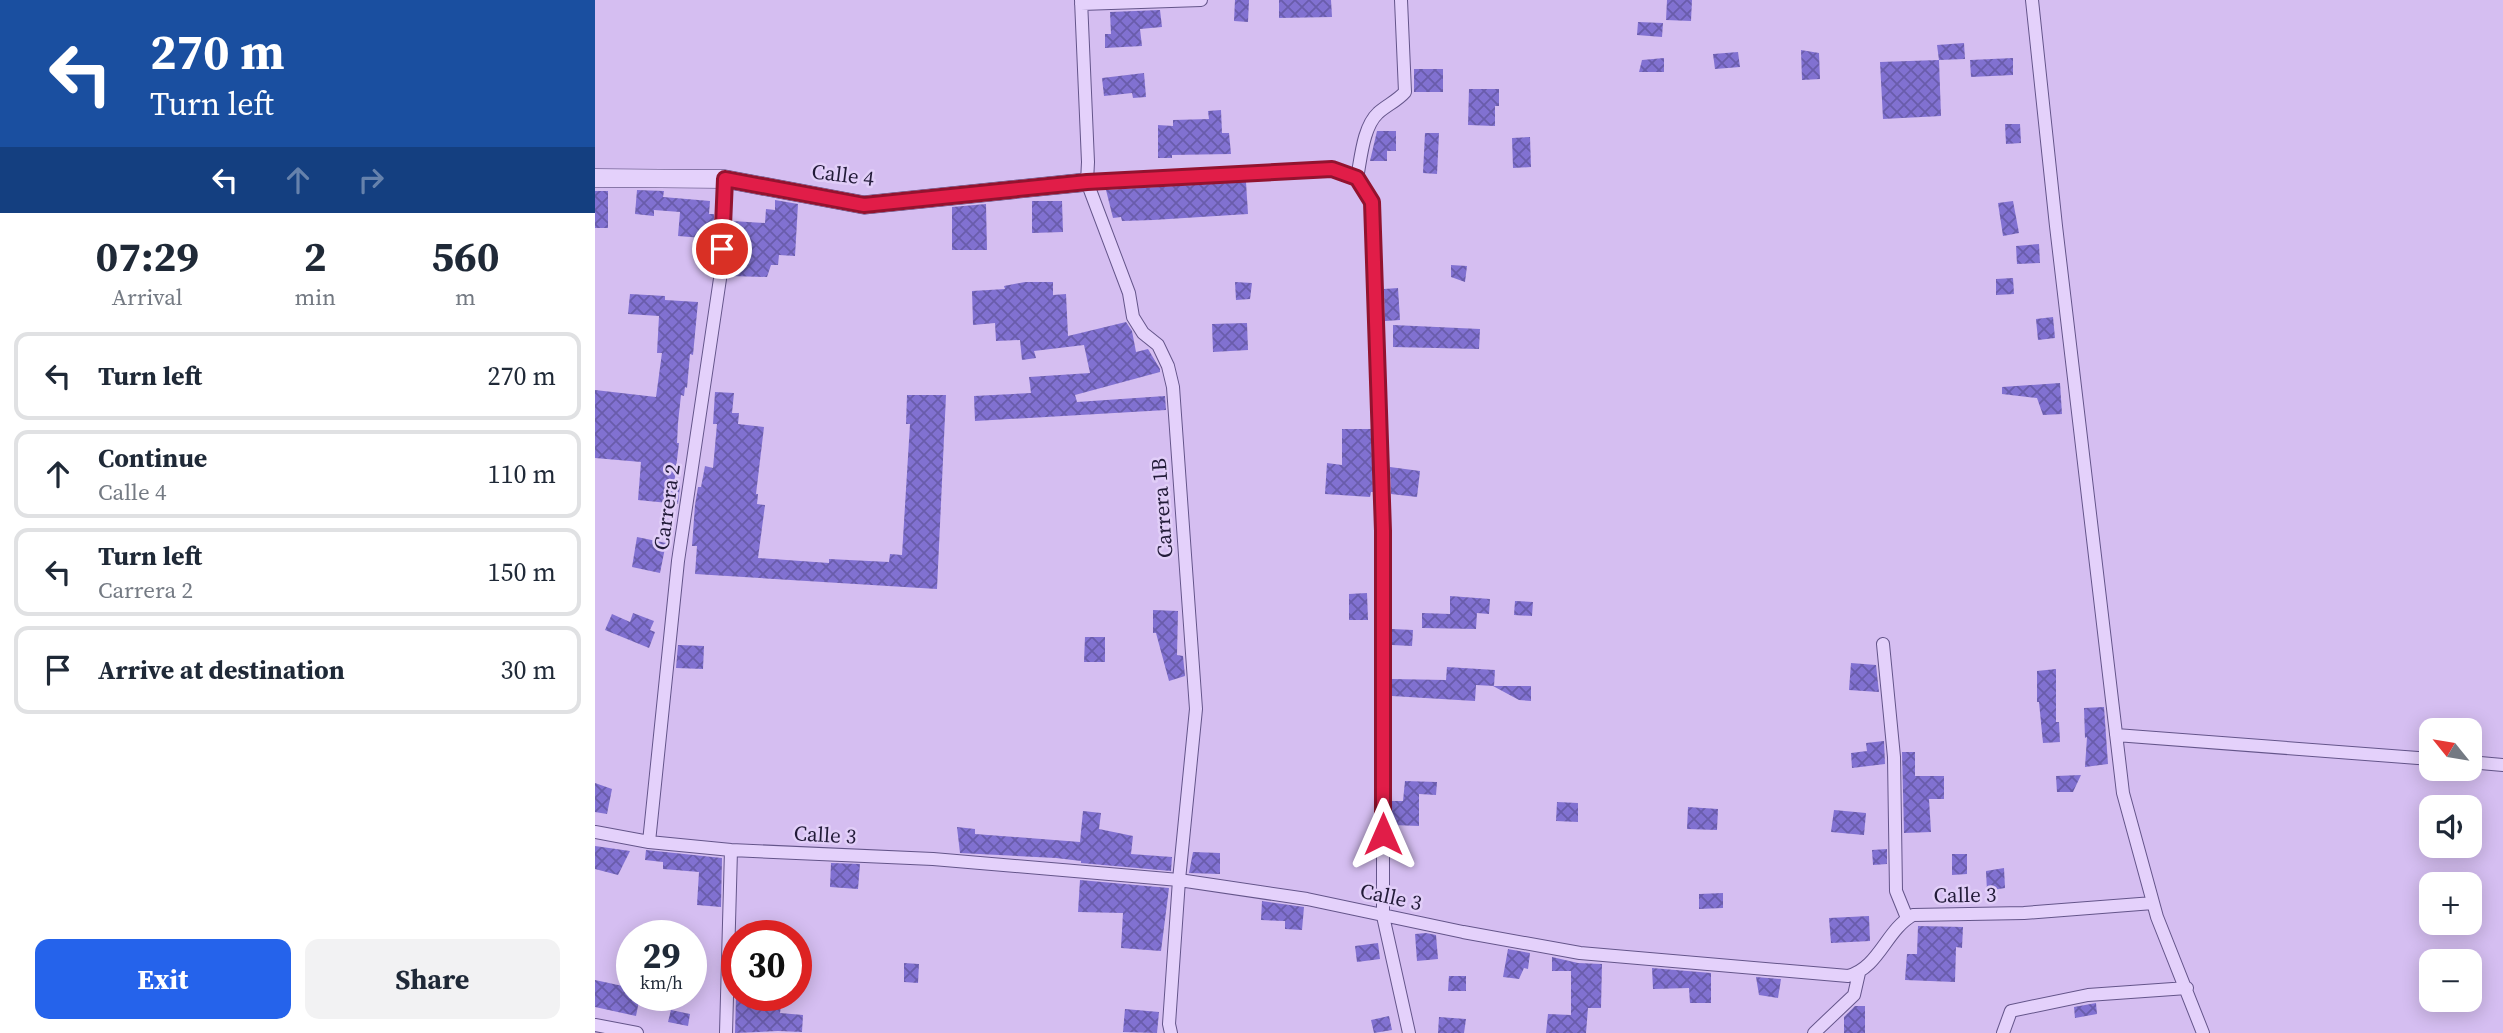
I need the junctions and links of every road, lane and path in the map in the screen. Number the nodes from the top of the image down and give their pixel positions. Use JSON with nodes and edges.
{"nodes":[{"id":1,"x":1201,"y":0,"type":"edge"},
{"id":2,"x":1401,"y":0,"type":"edge"},
{"id":3,"x":2032,"y":0,"type":"edge"},
{"id":4,"x":1081,"y":2,"type":"edge"},
{"id":5,"x":595,"y":178,"type":"edge"},
{"id":6,"x":1357,"y":178,"type":"junction"},
{"id":7,"x":725,"y":179,"type":"junction"},
{"id":8,"x":1087,"y":182,"type":"junction"},
{"id":9,"x":1883,"y":644,"type":"dead end"},
{"id":10,"x":2116,"y":735,"type":"junction"},
{"id":11,"x":2419,"y":758,"type":"edge"},
{"id":12,"x":2482,"y":763,"type":"edge"},
{"id":13,"x":2503,"y":765,"type":"edge"},
{"id":14,"x":595,"y":832,"type":"edge"},
{"id":15,"x":649,"y":842,"type":"junction"},
{"id":16,"x":731,"y":850,"type":"junction"},
{"id":17,"x":1179,"y":880,"type":"junction"},
{"id":18,"x":2153,"y":903,"type":"junction"},
{"id":19,"x":1383,"y":916,"type":"junction"},
{"id":20,"x":1907,"y":918,"type":"junction"},
{"id":21,"x":1859,"y":973,"type":"junction"},
{"id":22,"x":2187,"y":988,"type":"junction"},
{"id":23,"x":595,"y":1026,"type":"edge"},
{"id":24,"x":637,"y":1033,"type":"edge"},
{"id":25,"x":726,"y":1033,"type":"edge"},
{"id":26,"x":1171,"y":1033,"type":"edge"},
{"id":27,"x":1409,"y":1033,"type":"edge"},
{"id":28,"x":1814,"y":1033,"type":"edge"},
{"id":29,"x":2003,"y":1033,"type":"edge"},
{"id":30,"x":2203,"y":1033,"type":"edge"}],
"edges":[{"from":1,"to":4,"type":"street"},
{"from":2,"to":6,"type":"street"},
{"from":3,"to":10,"type":"street"},
{"from":4,"to":8,"type":"street","name":"Carrera 1B"},
{"from":5,"to":7,"type":"street","name":"Calle 4"},
{"from":6,"to":8,"type":"street"},
{"from":6,"to":19,"type":"street"},
{"from":7,"to":8,"type":"street","name":"Calle 4"},
{"from":7,"to":15,"type":"street","name":"Carrera 2"},
{"from":8,"to":17,"type":"street","name":"Carrera 1B"},
{"from":9,"to":20,"type":"street"},
{"from":10,"to":11,"type":"street"},
{"from":10,"to":18,"type":"street"},
{"from":12,"to":13,"type":"street"},
{"from":14,"to":15,"type":"street","name":"Calle 3"},
{"from":15,"to":16,"type":"street","name":"Calle 3"},
{"from":16,"to":17,"type":"street","name":"Calle 3"},
{"from":16,"to":25,"type":"street"},
{"from":17,"to":19,"type":"street","name":"Calle 3"},
{"from":17,"to":26,"type":"street","name":"Carrera 1B"},
{"from":18,"to":20,"type":"street","name":"Calle 3"},
{"from":18,"to":22,"type":"street"},
{"from":19,"to":21,"type":"street","name":"Calle 3"},
{"from":19,"to":27,"type":"street"},
{"from":20,"to":21,"type":"street","name":"Calle 3"},
{"from":21,"to":28,"type":"street"},
{"from":22,"to":29,"type":"street"},
{"from":22,"to":30,"type":"street"},
{"from":23,"to":24,"type":"street"}]}
